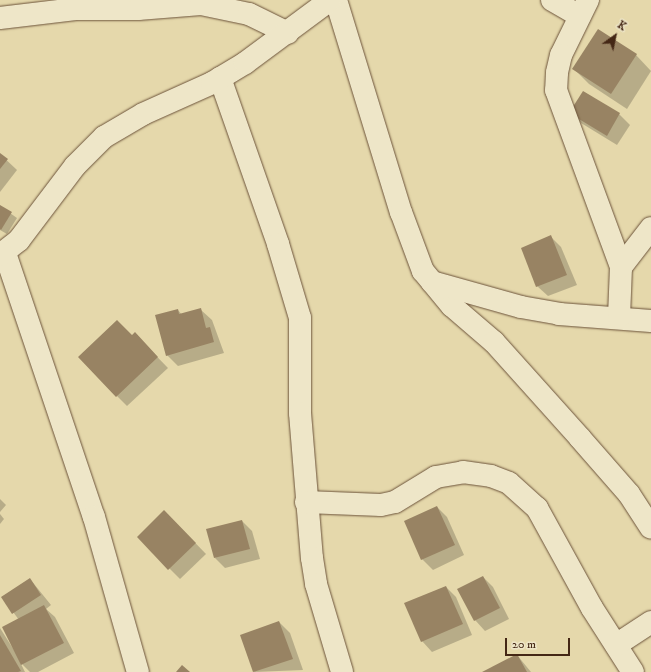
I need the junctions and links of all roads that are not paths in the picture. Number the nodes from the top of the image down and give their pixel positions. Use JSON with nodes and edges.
{"nodes":[{"id":1,"x":330,"y":0,"type":"edge"},
{"id":2,"x":336,"y":0,"type":"edge"},
{"id":3,"x":552,"y":0,"type":"edge"},
{"id":4,"x":584,"y":8,"type":"edge"},
{"id":5,"x":0,"y":18,"type":"edge"},
{"id":6,"x":288,"y":32,"type":"junction"},
{"id":7,"x":220,"y":78,"type":"junction"},
{"id":8,"x":651,"y":228,"type":"edge"},
{"id":9,"x":3,"y":254,"type":"edge"},
{"id":10,"x":621,"y":267,"type":"junction"},
{"id":11,"x":432,"y":282,"type":"junction"},
{"id":12,"x":619,"y":317,"type":"junction"},
{"id":13,"x":651,"y":321,"type":"edge"},
{"id":14,"x":306,"y":502,"type":"junction"},
{"id":15,"x":651,"y":528,"type":"edge"},
{"id":16,"x":651,"y":622,"type":"edge"},
{"id":17,"x":616,"y":645,"type":"junction"},
{"id":18,"x":138,"y":672,"type":"edge"},
{"id":19,"x":342,"y":672,"type":"edge"},
{"id":20,"x":633,"y":672,"type":"edge"}],
"edges":[{"from":1,"to":6,"type":"street"},
{"from":2,"to":11,"type":"street"},
{"from":3,"to":4,"type":"street"},
{"from":4,"to":10,"type":"street"},
{"from":5,"to":6,"type":"street"},
{"from":6,"to":7,"type":"street"},
{"from":7,"to":9,"type":"street"},
{"from":7,"to":14,"type":"street"},
{"from":8,"to":10,"type":"street"},
{"from":9,"to":18,"type":"street"},
{"from":10,"to":12,"type":"street"},
{"from":11,"to":12,"type":"street"},
{"from":11,"to":15,"type":"street"},
{"from":12,"to":13,"type":"street"},
{"from":14,"to":17,"type":"street"},
{"from":14,"to":19,"type":"street"},
{"from":16,"to":17,"type":"street"},
{"from":17,"to":20,"type":"street"}]}
